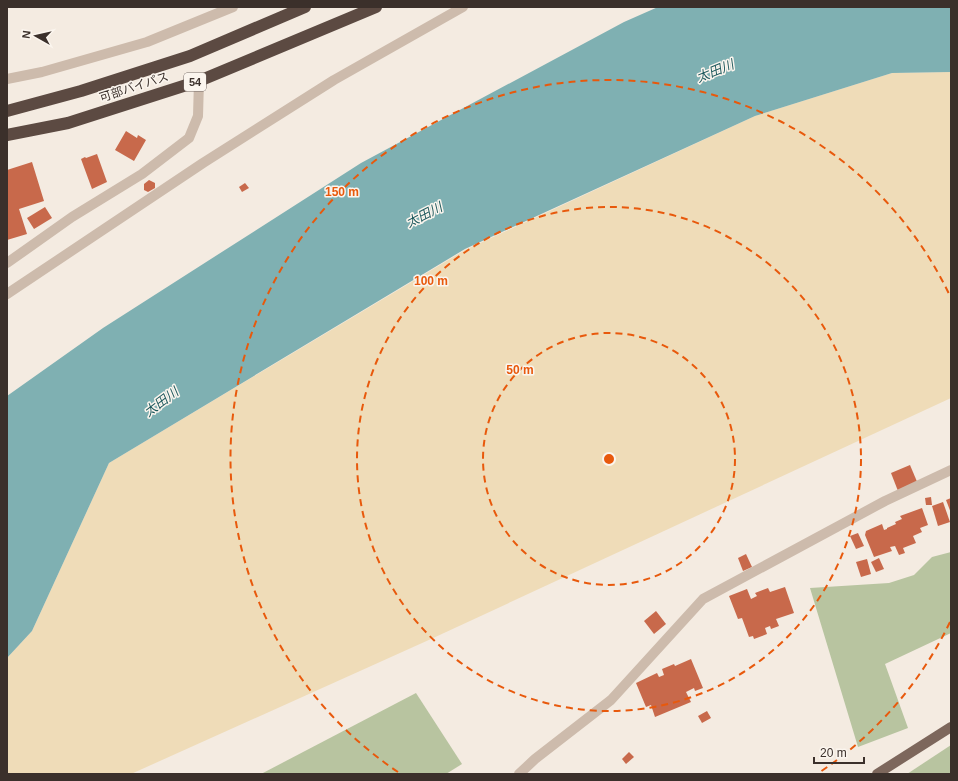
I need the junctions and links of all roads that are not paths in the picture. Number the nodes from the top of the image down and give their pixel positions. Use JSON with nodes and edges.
{"nodes":[{"id":1,"x":233,"y":7,"type":"edge"},
{"id":2,"x":304,"y":7,"type":"edge"},
{"id":3,"x":376,"y":7,"type":"edge"},
{"id":4,"x":463,"y":7,"type":"edge"},
{"id":5,"x":7,"y":79,"type":"edge"},
{"id":6,"x":199,"y":81,"type":"junction"},
{"id":7,"x":7,"y":111,"type":"edge"},
{"id":8,"x":7,"y":135,"type":"edge"},
{"id":9,"x":7,"y":264,"type":"edge"},
{"id":10,"x":7,"y":294,"type":"edge"},
{"id":11,"x":951,"y":470,"type":"edge"},
{"id":12,"x":951,"y":727,"type":"edge"},
{"id":13,"x":519,"y":774,"type":"edge"},
{"id":14,"x":876,"y":774,"type":"edge"}],
"edges":[{"from":1,"to":5,"type":"street"},
{"from":2,"to":7,"type":"highway","name":"可部バイパス","number":"54"},
{"from":3,"to":6,"type":"highway","name":"可部バイパス","number":"54"},
{"from":4,"to":10,"type":"street"},
{"from":6,"to":8,"type":"highway","name":"可部バイパス","number":"54"},
{"from":6,"to":9,"type":"street"},
{"from":11,"to":13,"type":"street"},
{"from":12,"to":14,"type":"main road"}]}
